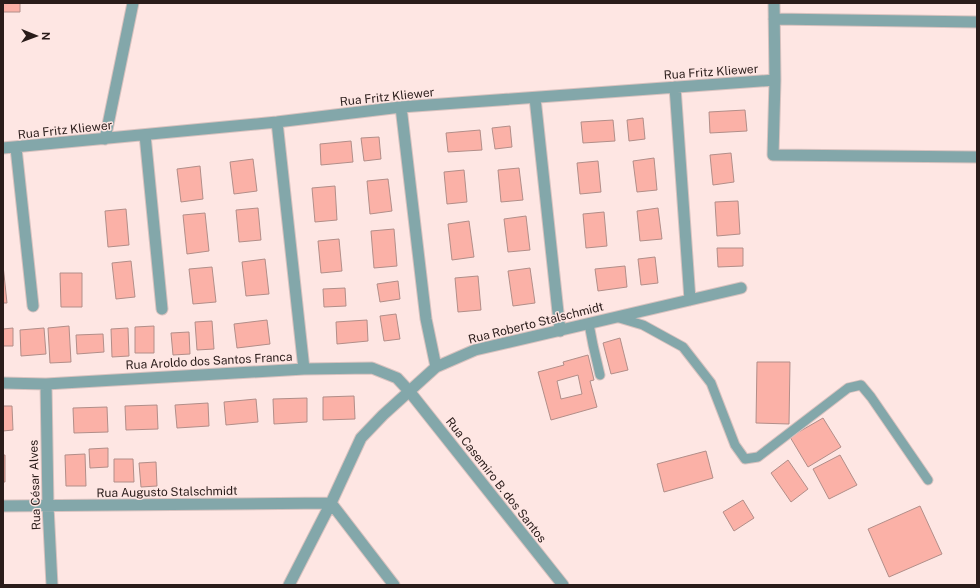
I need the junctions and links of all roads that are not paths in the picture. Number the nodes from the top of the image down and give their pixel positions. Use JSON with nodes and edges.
{"nodes":[{"id":1,"x":133,"y":3,"type":"edge"},
{"id":2,"x":774,"y":3,"type":"edge"},
{"id":3,"x":774,"y":19,"type":"junction"},
{"id":4,"x":977,"y":22,"type":"edge"},
{"id":5,"x":775,"y":80,"type":"junction"},
{"id":6,"x":675,"y":87,"type":"junction"},
{"id":7,"x":535,"y":98,"type":"junction"},
{"id":8,"x":401,"y":107,"type":"junction"},
{"id":9,"x":277,"y":122,"type":"junction"},
{"id":10,"x":145,"y":135,"type":"junction"},
{"id":11,"x":105,"y":139,"type":"junction"},
{"id":12,"x":3,"y":148,"type":"edge"},
{"id":13,"x":16,"y":148,"type":"junction"},
{"id":14,"x":977,"y":157,"type":"edge"},
{"id":15,"x":741,"y":288,"type":"dead end"},
{"id":16,"x":690,"y":300,"type":"junction"},
{"id":17,"x":33,"y":306,"type":"dead end"},
{"id":18,"x":162,"y":309,"type":"dead end"},
{"id":19,"x":616,"y":317,"type":"junction"},
{"id":20,"x":590,"y":324,"type":"junction"},
{"id":21,"x":560,"y":331,"type":"junction"},
{"id":22,"x":436,"y":367,"type":"junction"},
{"id":23,"x":304,"y":368,"type":"junction"},
{"id":24,"x":600,"y":375,"type":"dead end"},
{"id":25,"x":3,"y":383,"type":"edge"},
{"id":26,"x":46,"y":384,"type":"junction"},
{"id":27,"x":409,"y":391,"type":"junction"},
{"id":28,"x":928,"y":480,"type":"dead end"},
{"id":29,"x":331,"y":503,"type":"junction"},
{"id":30,"x":3,"y":506,"type":"edge"},
{"id":31,"x":48,"y":506,"type":"junction"},
{"id":32,"x":52,"y":585,"type":"edge"},
{"id":33,"x":289,"y":585,"type":"edge"},
{"id":34,"x":394,"y":585,"type":"edge"},
{"id":35,"x":563,"y":585,"type":"edge"}],
"edges":[{"from":1,"to":11,"type":"street"},
{"from":2,"to":3,"type":"street"},
{"from":3,"to":4,"type":"street"},
{"from":3,"to":5,"type":"street"},
{"from":5,"to":6,"type":"street","name":"Rua Fritz Kliewer"},
{"from":5,"to":14,"type":"street"},
{"from":6,"to":7,"type":"street","name":"Rua Fritz Kliewer"},
{"from":6,"to":16,"type":"street"},
{"from":7,"to":8,"type":"street","name":"Rua Fritz Kliewer"},
{"from":7,"to":21,"type":"street"},
{"from":8,"to":9,"type":"street","name":"Rua Fritz Kliewer"},
{"from":8,"to":22,"type":"street"},
{"from":9,"to":10,"type":"street","name":"Rua Fritz Kliewer"},
{"from":9,"to":23,"type":"street"},
{"from":10,"to":11,"type":"street","name":"Rua Fritz Kliewer"},
{"from":10,"to":18,"type":"street"},
{"from":11,"to":13,"type":"street","name":"Rua Fritz Kliewer"},
{"from":12,"to":13,"type":"street","name":"Rua Fritz Kliewer"},
{"from":13,"to":17,"type":"street"},
{"from":15,"to":16,"type":"street","name":"Rua Roberto Stalschmidt"},
{"from":16,"to":19,"type":"street","name":"Rua Roberto Stalschmidt"},
{"from":19,"to":20,"type":"street","name":"Rua Roberto Stalschmidt"},
{"from":19,"to":28,"type":"lane"},
{"from":20,"to":21,"type":"street","name":"Rua Roberto Stalschmidt"},
{"from":20,"to":24,"type":"lane"},
{"from":21,"to":22,"type":"street","name":"Rua Roberto Stalschmidt"},
{"from":22,"to":27,"type":"street","name":"Rua Roberto Stalschmidt"},
{"from":23,"to":26,"type":"street","name":"Rua Aroldo dos Santos Franca"},
{"from":23,"to":27,"type":"street","name":"Rua Aroldo dos Santos Franca"},
{"from":25,"to":26,"type":"street","name":"Rua Aroldo dos Santos Franca"},
{"from":26,"to":31,"type":"street","name":"Rua César Alves"},
{"from":27,"to":29,"type":"street","name":"Rua Roberto Stalschmidt"},
{"from":27,"to":35,"type":"street","name":"Rua Casemiro B. dos Santos"},
{"from":29,"to":31,"type":"street","name":"Rua Augusto Stalschmidt"},
{"from":29,"to":33,"type":"street","name":"Rua Roberto Stalschmidt"},
{"from":29,"to":34,"type":"street"},
{"from":30,"to":31,"type":"street","name":"Rua Augusto Stalschmidt"},
{"from":31,"to":32,"type":"street","name":"Rua César Alves"}]}
